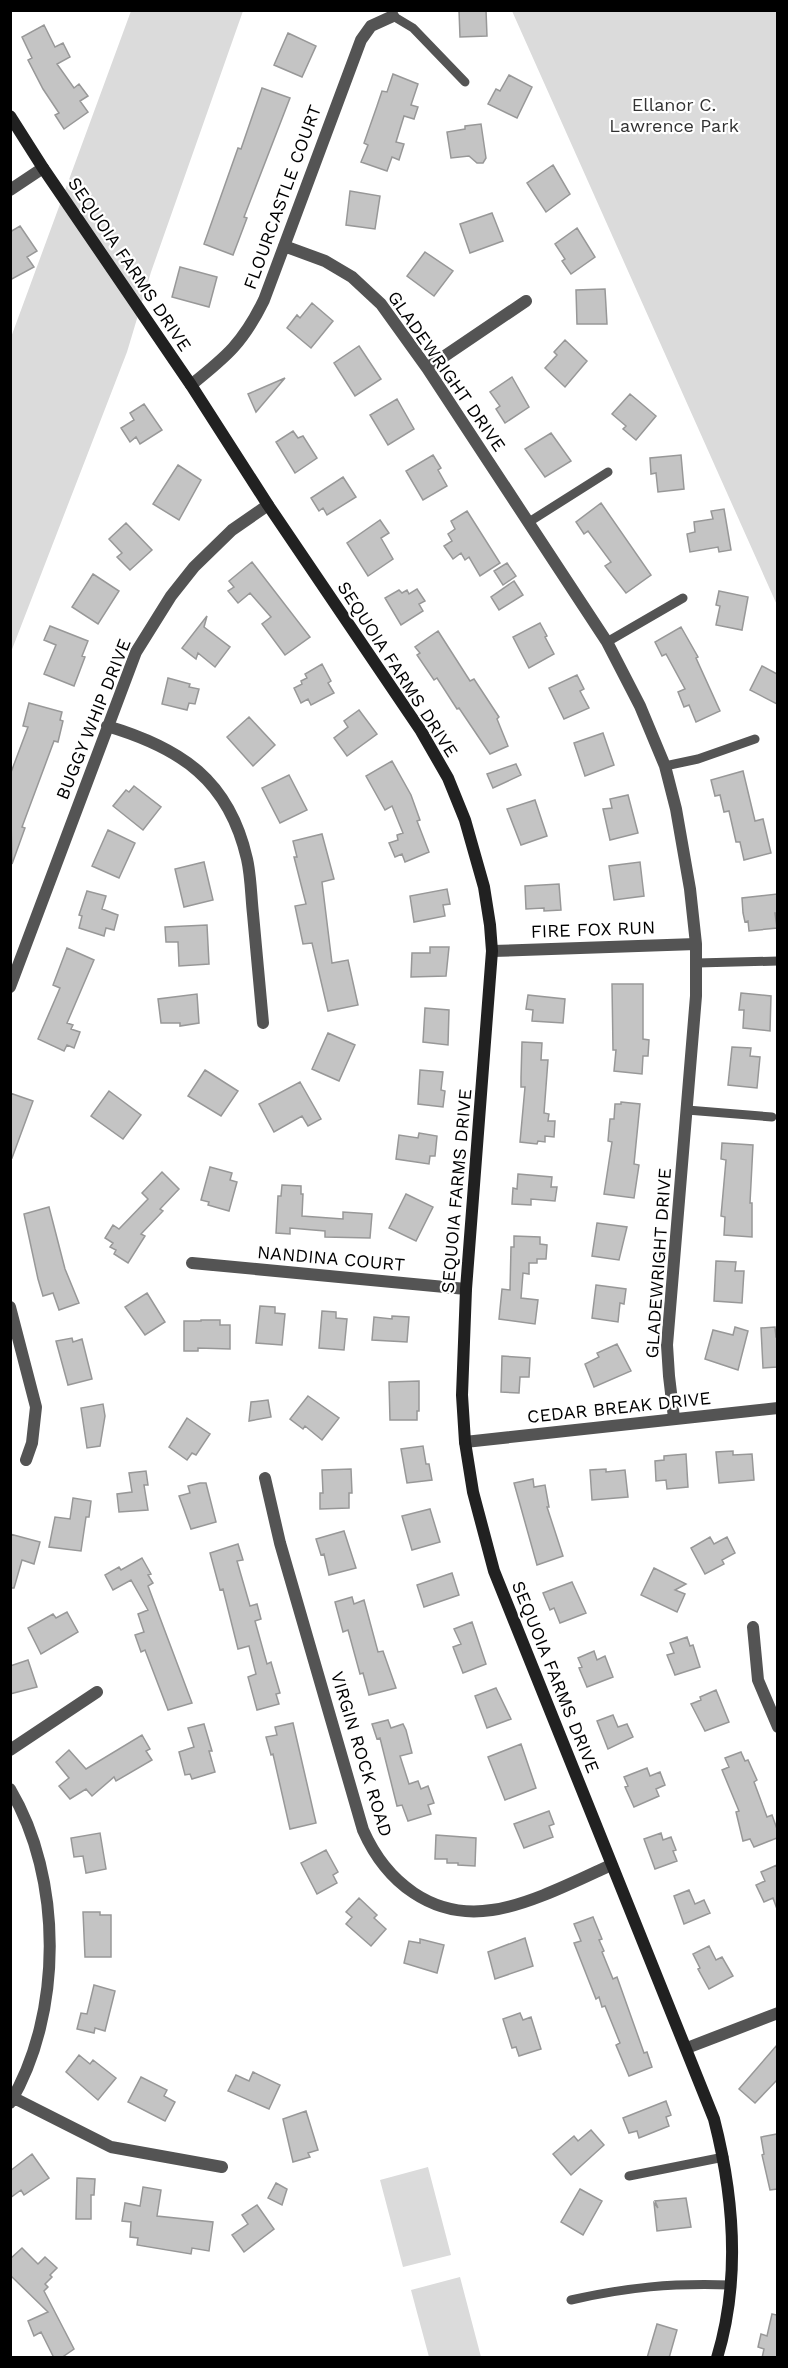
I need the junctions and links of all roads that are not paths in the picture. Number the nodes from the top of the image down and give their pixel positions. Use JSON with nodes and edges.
{"nodes":[{"id":1,"x":393,"y":13,"type":"edge"},
{"id":2,"x":465,"y":82,"type":"dead end"},
{"id":3,"x":10,"y":116,"type":"edge"},
{"id":4,"x":43,"y":168,"type":"junction"},
{"id":5,"x":10,"y":190,"type":"edge"},
{"id":6,"x":284,"y":246,"type":"junction"},
{"id":7,"x":526,"y":301,"type":"dead end"},
{"id":8,"x":427,"y":368,"type":"junction"},
{"id":9,"x":191,"y":385,"type":"junction"},
{"id":10,"x":608,"y":472,"type":"dead end"},
{"id":11,"x":268,"y":505,"type":"junction"},
{"id":12,"x":529,"y":522,"type":"junction"},
{"id":13,"x":683,"y":598,"type":"dead end"},
{"id":14,"x":607,"y":642,"type":"junction"},
{"id":15,"x":107,"y":726,"type":"junction"},
{"id":16,"x":755,"y":739,"type":"dead end"},
{"id":17,"x":665,"y":766,"type":"junction"},
{"id":18,"x":696,"y":944,"type":"junction"},
{"id":19,"x":492,"y":951,"type":"junction"},
{"id":20,"x":777,"y":961,"type":"edge"},
{"id":21,"x":697,"y":963,"type":"junction"},
{"id":22,"x":10,"y":987,"type":"edge"},
{"id":23,"x":264,"y":1023,"type":"dead end"},
{"id":24,"x":687,"y":1110,"type":"junction"},
{"id":25,"x":772,"y":1117,"type":"dead end"},
{"id":26,"x":192,"y":1263,"type":"dead end"},
{"id":27,"x":466,"y":1289,"type":"junction"},
{"id":28,"x":10,"y":1307,"type":"edge"},
{"id":29,"x":777,"y":1408,"type":"edge"},
{"id":30,"x":674,"y":1418,"type":"junction"},
{"id":31,"x":465,"y":1442,"type":"junction"},
{"id":32,"x":26,"y":1460,"type":"dead end"},
{"id":33,"x":265,"y":1478,"type":"dead end"},
{"id":34,"x":753,"y":1627,"type":"dead end"},
{"id":35,"x":97,"y":1692,"type":"dead end"},
{"id":36,"x":776,"y":1721,"type":"edge"},
{"id":37,"x":10,"y":1750,"type":"edge"},
{"id":38,"x":10,"y":1790,"type":"edge"},
{"id":39,"x":611,"y":1865,"type":"junction"},
{"id":40,"x":777,"y":2013,"type":"edge"},
{"id":41,"x":687,"y":2048,"type":"junction"},
{"id":42,"x":12,"y":2100,"type":"edge"},
{"id":43,"x":724,"y":2157,"type":"junction"},
{"id":44,"x":222,"y":2167,"type":"dead end"},
{"id":45,"x":629,"y":2176,"type":"dead end"},
{"id":46,"x":730,"y":2285,"type":"junction"},
{"id":47,"x":571,"y":2300,"type":"dead end"},
{"id":48,"x":717,"y":2358,"type":"edge"}],
"edges":[{"from":1,"to":2,"type":"lane","name":"FLOURCASTLE COURT"},
{"from":1,"to":6,"type":"street","name":"FLOURCASTLE COURT"},
{"from":3,"to":4,"type":"street","name":"SEQUOIA FARMS DRIVE"},
{"from":4,"to":5,"type":"street"},
{"from":4,"to":9,"type":"street","name":"SEQUOIA FARMS DRIVE"},
{"from":6,"to":8,"type":"street","name":"GLADEWRIGHT DRIVE"},
{"from":6,"to":9,"type":"street","name":"FLOURCASTLE COURT"},
{"from":7,"to":8,"type":"street"},
{"from":8,"to":12,"type":"street","name":"GLADEWRIGHT DRIVE"},
{"from":9,"to":11,"type":"street","name":"SEQUOIA FARMS DRIVE"},
{"from":10,"to":12,"type":"lane"},
{"from":11,"to":15,"type":"street","name":"BUGGY WHIP DRIVE"},
{"from":11,"to":19,"type":"street","name":"SEQUOIA FARMS DRIVE"},
{"from":12,"to":14,"type":"street","name":"GLADEWRIGHT DRIVE"},
{"from":13,"to":14,"type":"lane"},
{"from":14,"to":17,"type":"street","name":"GLADEWRIGHT DRIVE"},
{"from":15,"to":22,"type":"street","name":"BUGGY WHIP DRIVE"},
{"from":15,"to":23,"type":"street"},
{"from":16,"to":17,"type":"lane"},
{"from":17,"to":18,"type":"street","name":"GLADEWRIGHT DRIVE"},
{"from":18,"to":19,"type":"street","name":"FIRE FOX RUN"},
{"from":18,"to":21,"type":"street","name":"GLADEWRIGHT DRIVE"},
{"from":19,"to":27,"type":"street","name":"SEQUOIA FARMS DRIVE"},
{"from":20,"to":21,"type":"lane"},
{"from":21,"to":24,"type":"street","name":"GLADEWRIGHT DRIVE"},
{"from":24,"to":25,"type":"lane"},
{"from":24,"to":30,"type":"street","name":"GLADEWRIGHT DRIVE"},
{"from":26,"to":27,"type":"street","name":"NANDINA COURT"},
{"from":27,"to":31,"type":"street","name":"SEQUOIA FARMS DRIVE"},
{"from":28,"to":32,"type":"street"},
{"from":29,"to":30,"type":"street","name":"CEDAR BREAK DRIVE"},
{"from":30,"to":31,"type":"street","name":"CEDAR BREAK DRIVE"},
{"from":31,"to":39,"type":"street","name":"SEQUOIA FARMS DRIVE"},
{"from":33,"to":39,"type":"street","name":"VIRGIN ROCK ROAD"},
{"from":34,"to":36,"type":"street"},
{"from":35,"to":37,"type":"street"},
{"from":38,"to":42,"type":"street"},
{"from":39,"to":41,"type":"street","name":"SEQUOIA FARMS DRIVE"},
{"from":40,"to":41,"type":"street"},
{"from":41,"to":43,"type":"street","name":"SEQUOIA FARMS DRIVE"},
{"from":42,"to":44,"type":"street"},
{"from":43,"to":45,"type":"lane"},
{"from":43,"to":46,"type":"street","name":"SEQUOIA FARMS DRIVE"},
{"from":46,"to":47,"type":"lane"},
{"from":46,"to":48,"type":"street","name":"SEQUOIA FARMS DRIVE"}]}
